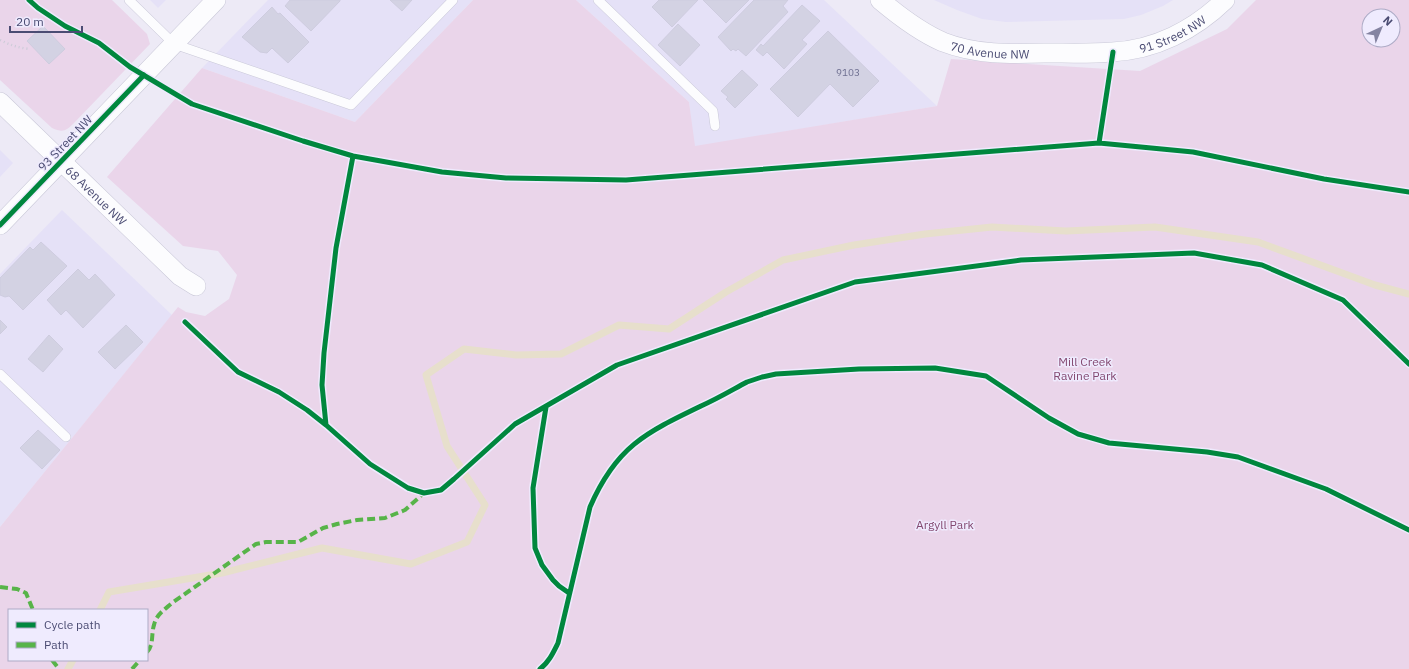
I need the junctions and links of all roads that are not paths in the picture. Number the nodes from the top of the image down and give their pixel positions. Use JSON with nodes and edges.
{"nodes":[{"id":1,"x":128,"y":0,"type":"edge"},
{"id":2,"x":216,"y":0,"type":"edge"},
{"id":3,"x":453,"y":0,"type":"edge"},
{"id":4,"x":598,"y":0,"type":"edge"},
{"id":5,"x":880,"y":0,"type":"edge"},
{"id":6,"x":1225,"y":0,"type":"edge"},
{"id":7,"x":174,"y":44,"type":"junction"},
{"id":8,"x":1113,"y":52,"type":"joint"},
{"id":9,"x":0,"y":102,"type":"edge"},
{"id":10,"x":715,"y":126,"type":"dead end"},
{"id":11,"x":62,"y":161,"type":"junction"},
{"id":12,"x":0,"y":225,"type":"edge"},
{"id":13,"x":196,"y":286,"type":"dead end"},
{"id":14,"x":0,"y":374,"type":"edge"},
{"id":15,"x":66,"y":437,"type":"dead end"}],
"edges":[{"from":1,"to":7,"type":"lane"},
{"from":2,"to":7,"type":"street","name":"93 Street NW"},
{"from":3,"to":7,"type":"lane"},
{"from":4,"to":10,"type":"lane"},
{"from":5,"to":8,"type":"street","name":"70 Avenue NW"},
{"from":6,"to":8,"type":"street","name":"91 Street NW"},
{"from":7,"to":11,"type":"street","name":"93 Street NW"},
{"from":9,"to":11,"type":"street","name":"68 Avenue NW"},
{"from":11,"to":12,"type":"street","name":"93 Street NW"},
{"from":11,"to":13,"type":"street","name":"68 Avenue NW"},
{"from":14,"to":15,"type":"lane"}]}
